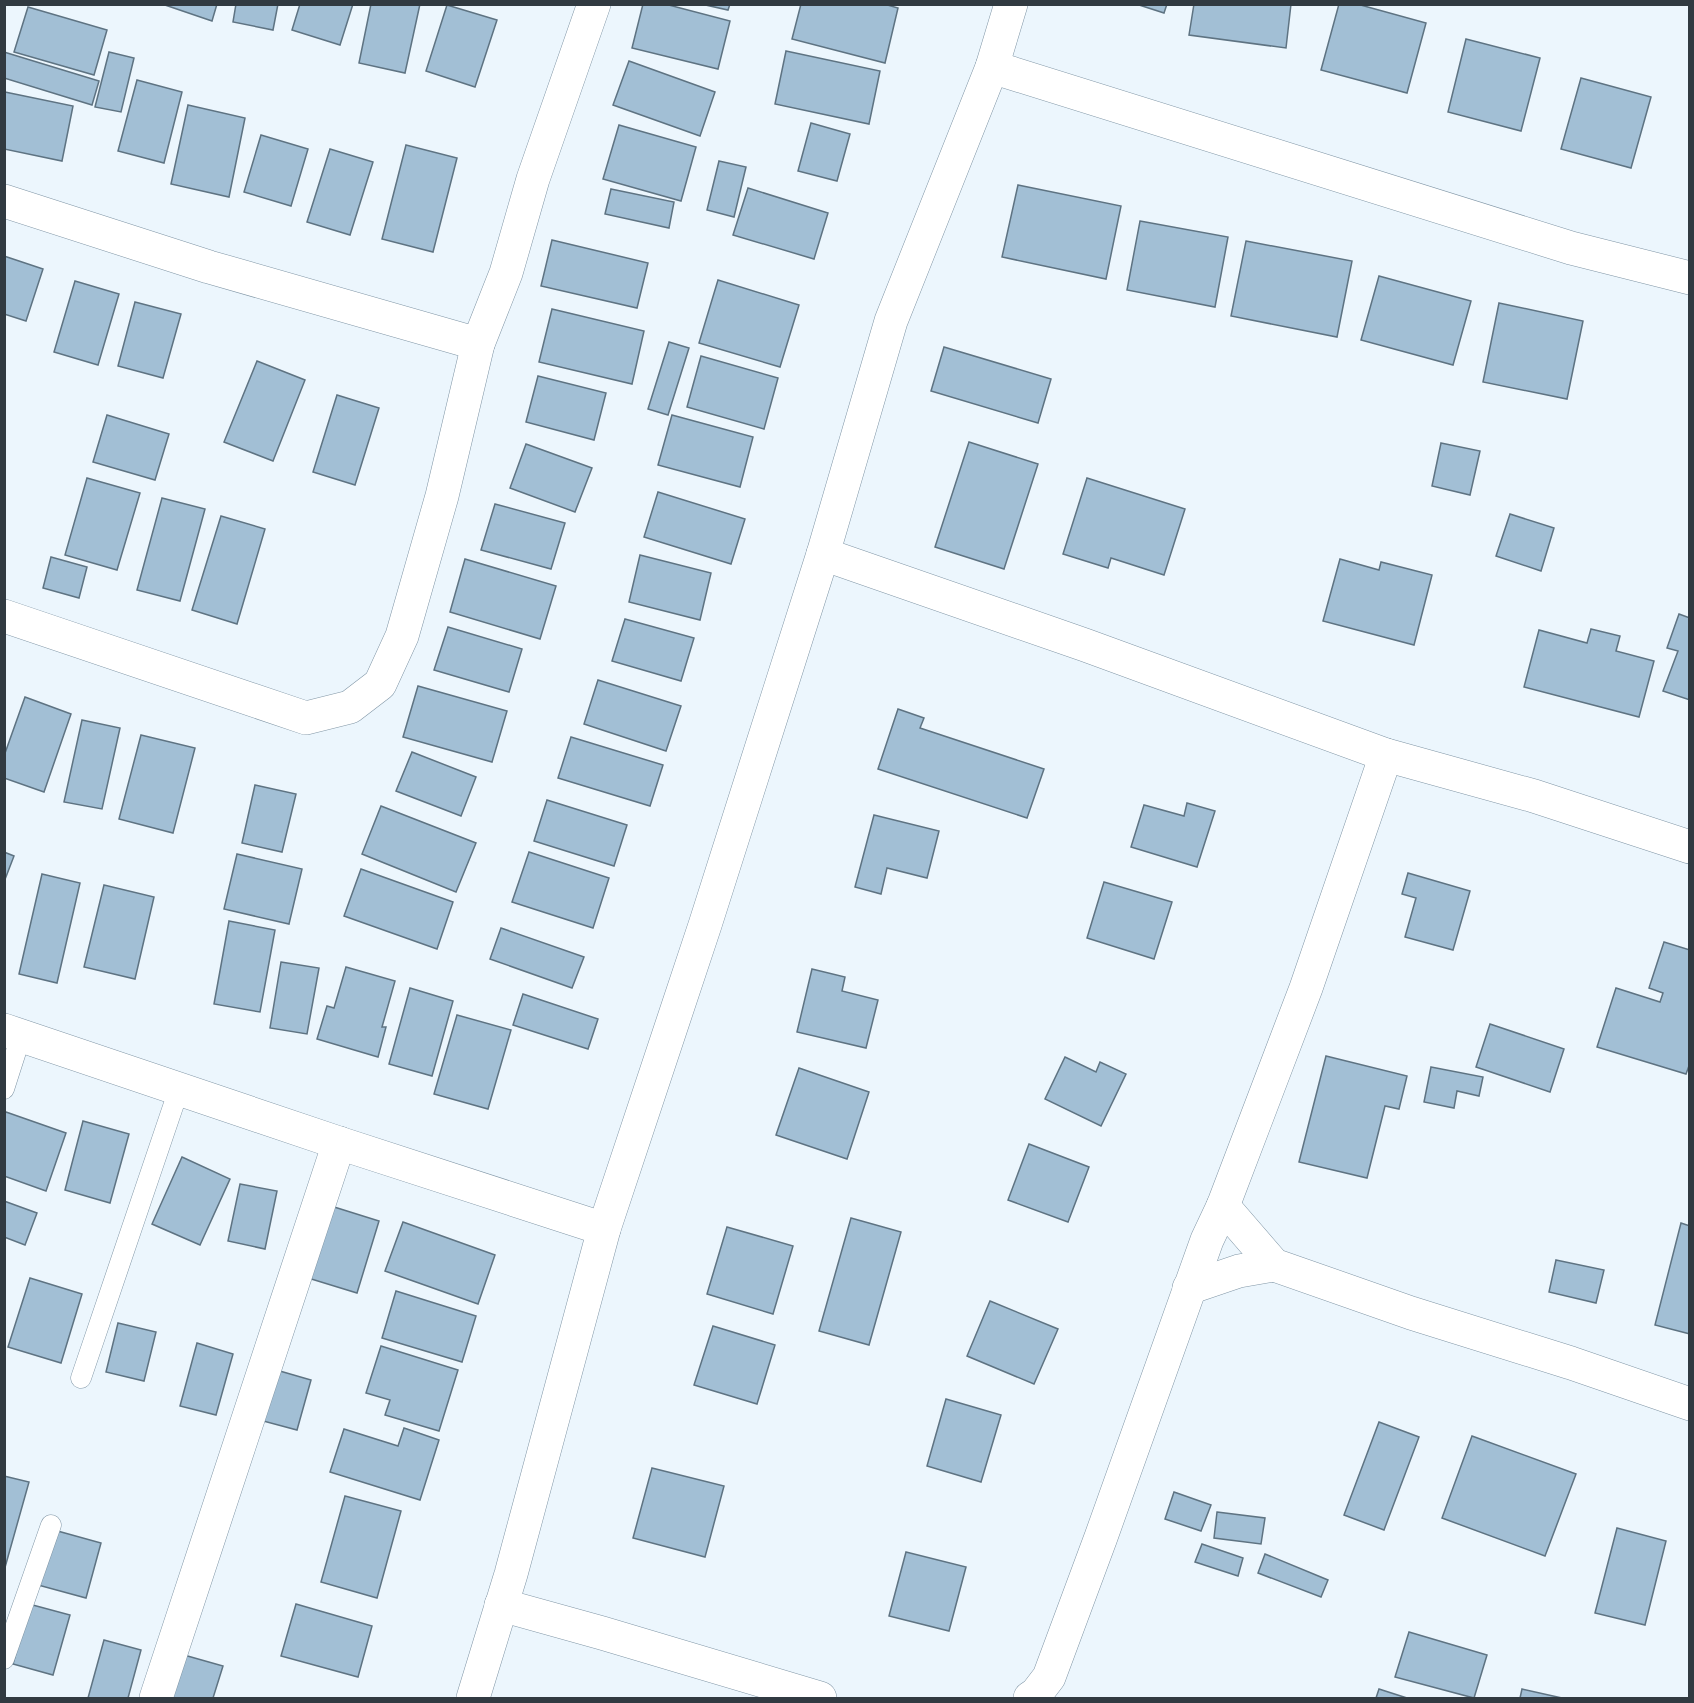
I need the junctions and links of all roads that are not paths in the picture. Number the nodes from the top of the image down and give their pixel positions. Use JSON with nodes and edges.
{"nodes":[{"id":1,"x":594,"y":4,"type":"edge"},
{"id":2,"x":1011,"y":4,"type":"edge"},
{"id":3,"x":992,"y":67,"type":"junction"},
{"id":4,"x":4,"y":201,"type":"edge"},
{"id":5,"x":1689,"y":278,"type":"edge"},
{"id":6,"x":478,"y":344,"type":"junction"},
{"id":7,"x":823,"y":554,"type":"junction"},
{"id":8,"x":4,"y":616,"type":"edge"},
{"id":9,"x":1386,"y":755,"type":"junction"},
{"id":10,"x":1689,"y":847,"type":"edge"},
{"id":11,"x":13,"y":1033,"type":"edge"},
{"id":12,"x":4,"y":1089,"type":"edge"},
{"id":13,"x":179,"y":1089,"type":"junction"},
{"id":14,"x":339,"y":1143,"type":"junction"},
{"id":15,"x":1223,"y":1206,"type":"junction"},
{"id":16,"x":604,"y":1229,"type":"junction"},
{"id":17,"x":1274,"y":1264,"type":"junction"},
{"id":18,"x":1190,"y":1288,"type":"junction"},
{"id":19,"x":81,"y":1377,"type":"dead end"},
{"id":20,"x":1689,"y":1404,"type":"edge"},
{"id":21,"x":51,"y":1525,"type":"dead end"},
{"id":22,"x":501,"y":1605,"type":"junction"},
{"id":23,"x":4,"y":1659,"type":"edge"},
{"id":24,"x":156,"y":1698,"type":"edge"},
{"id":25,"x":473,"y":1698,"type":"edge"},
{"id":26,"x":820,"y":1698,"type":"edge"},
{"id":27,"x":1030,"y":1698,"type":"edge"}],
"edges":[{"from":1,"to":6,"type":"street"},
{"from":2,"to":3,"type":"street"},
{"from":3,"to":5,"type":"street"},
{"from":3,"to":7,"type":"street"},
{"from":4,"to":6,"type":"street"},
{"from":6,"to":8,"type":"street"},
{"from":7,"to":9,"type":"street"},
{"from":7,"to":16,"type":"street"},
{"from":9,"to":10,"type":"street"},
{"from":9,"to":15,"type":"street"},
{"from":11,"to":12,"type":"lane"},
{"from":11,"to":13,"type":"street"},
{"from":13,"to":14,"type":"street"},
{"from":13,"to":19,"type":"lane"},
{"from":14,"to":16,"type":"street"},
{"from":14,"to":24,"type":"street"},
{"from":15,"to":17,"type":"street"},
{"from":15,"to":18,"type":"street"},
{"from":16,"to":22,"type":"street"},
{"from":17,"to":18,"type":"street"},
{"from":17,"to":20,"type":"street"},
{"from":18,"to":27,"type":"street"},
{"from":21,"to":23,"type":"lane"},
{"from":22,"to":25,"type":"street"},
{"from":22,"to":26,"type":"street"}]}
